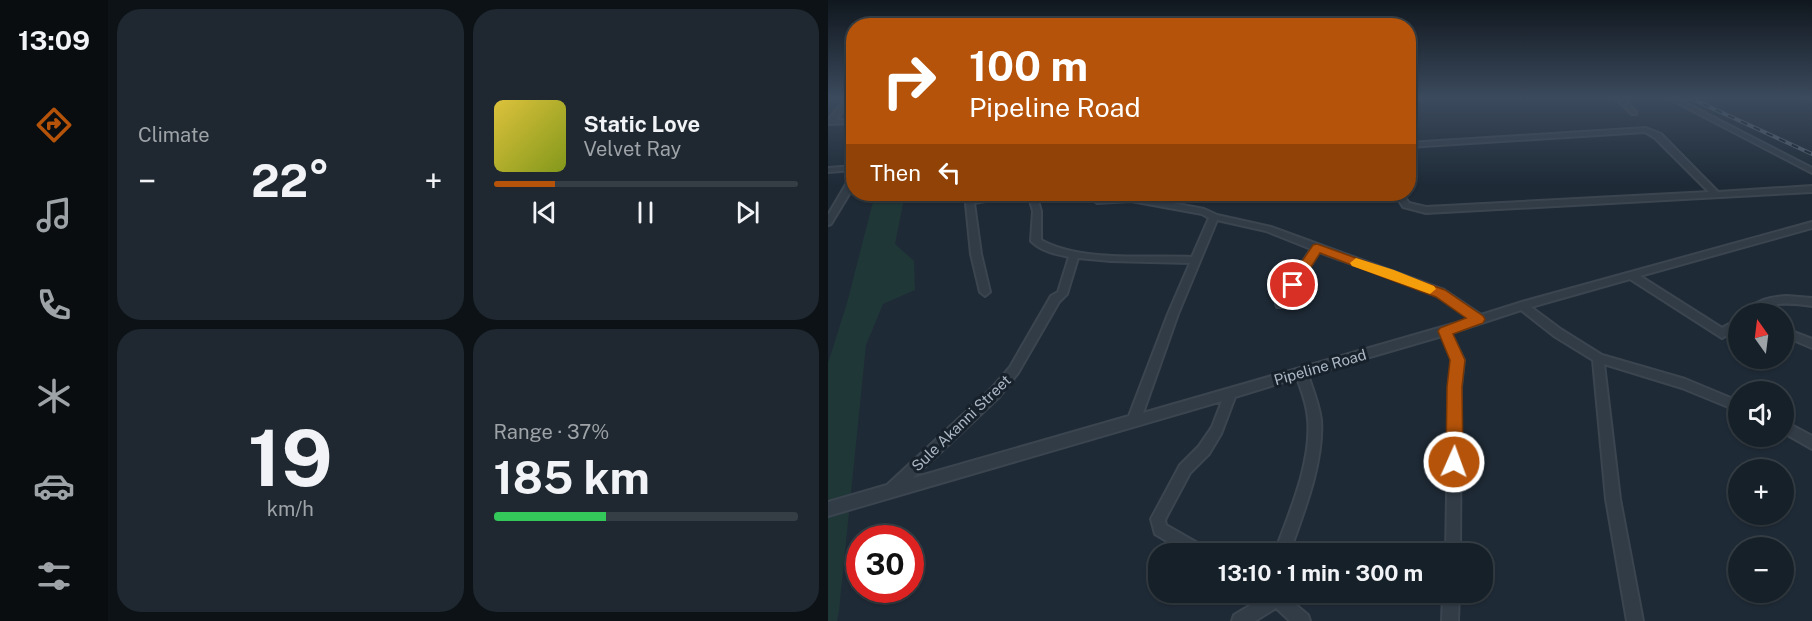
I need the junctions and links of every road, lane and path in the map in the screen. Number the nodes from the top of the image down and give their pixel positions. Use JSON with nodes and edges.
{"nodes":[{"id":1,"x":1727,"y":127,"type":"edge"},
{"id":2,"x":1416,"y":144,"type":"edge"},
{"id":3,"x":846,"y":169,"type":"edge"},
{"id":4,"x":828,"y":170,"type":"edge"},
{"id":5,"x":1812,"y":171,"type":"edge"},
{"id":6,"x":1812,"y":189,"type":"edge"},
{"id":7,"x":846,"y":192,"type":"edge"},
{"id":8,"x":1717,"y":195,"type":"junction"},
{"id":9,"x":970,"y":201,"type":"edge"},
{"id":10,"x":1034,"y":201,"type":"edge"},
{"id":11,"x":1147,"y":201,"type":"edge"},
{"id":12,"x":1403,"y":201,"type":"edge"},
{"id":13,"x":1214,"y":217,"type":"junction"},
{"id":14,"x":828,"y":222,"type":"edge"},
{"id":15,"x":1812,"y":225,"type":"edge"},
{"id":16,"x":1317,"y":248,"type":"junction"},
{"id":17,"x":1074,"y":255,"type":"junction"},
{"id":18,"x":1195,"y":260,"type":"junction"},
{"id":19,"x":1632,"y":276,"type":"junction"},
{"id":20,"x":985,"y":292,"type":"dead end"},
{"id":21,"x":1812,"y":302,"type":"edge"},
{"id":22,"x":1767,"y":303,"type":"edge"},
{"id":23,"x":1281,"y":304,"type":"dead end"},
{"id":24,"x":1522,"y":306,"type":"junction"},
{"id":25,"x":1478,"y":319,"type":"junction"},
{"id":26,"x":1445,"y":331,"type":"junction"},
{"id":27,"x":1728,"y":331,"type":"edge"},
{"id":28,"x":1794,"y":336,"type":"edge"},
{"id":29,"x":1812,"y":344,"type":"edge"},
{"id":30,"x":1598,"y":358,"type":"junction"},
{"id":31,"x":1301,"y":373,"type":"junction"},
{"id":32,"x":1230,"y":394,"type":"junction"},
{"id":33,"x":1728,"y":402,"type":"edge"},
{"id":34,"x":1134,"y":422,"type":"junction"},
{"id":35,"x":1794,"y":433,"type":"edge"},
{"id":36,"x":1812,"y":443,"type":"edge"},
{"id":37,"x":890,"y":491,"type":"junction"},
{"id":38,"x":828,"y":509,"type":"edge"},
{"id":39,"x":1184,"y":543,"type":"edge"},
{"id":40,"x":1285,"y":543,"type":"edge"},
{"id":41,"x":1453,"y":543,"type":"edge"},
{"id":42,"x":1263,"y":603,"type":"edge"},
{"id":43,"x":1282,"y":603,"type":"edge"},
{"id":44,"x":1451,"y":603,"type":"edge"},
{"id":45,"x":1240,"y":621,"type":"edge"},
{"id":46,"x":1302,"y":621,"type":"edge"},
{"id":47,"x":1450,"y":621,"type":"edge"},
{"id":48,"x":1635,"y":621,"type":"edge"}],
"edges":[{"from":1,"to":5,"type":"street"},
{"from":2,"to":8,"type":"street"},
{"from":3,"to":4,"type":"street"},
{"from":6,"to":8,"type":"street"},
{"from":7,"to":14,"type":"street"},
{"from":8,"to":12,"type":"street"},
{"from":9,"to":20,"type":"street"},
{"from":10,"to":17,"type":"street"},
{"from":11,"to":13,"type":"street"},
{"from":13,"to":16,"type":"street"},
{"from":13,"to":18,"type":"street"},
{"from":15,"to":19,"type":"street","name":"Pipeline Road"},
{"from":16,"to":23,"type":"street"},
{"from":16,"to":25,"type":"street"},
{"from":17,"to":18,"type":"street"},
{"from":17,"to":37,"type":"street","name":"Sule Akanni Street"},
{"from":18,"to":34,"type":"street"},
{"from":19,"to":24,"type":"street","name":"Pipeline Road"},
{"from":19,"to":27,"type":"street"},
{"from":21,"to":22,"type":"street"},
{"from":24,"to":25,"type":"street","name":"Pipeline Road"},
{"from":24,"to":30,"type":"street"},
{"from":25,"to":26,"type":"street","name":"Pipeline Road"},
{"from":26,"to":31,"type":"street","name":"Pipeline Road"},
{"from":26,"to":41,"type":"street"},
{"from":28,"to":29,"type":"street"},
{"from":30,"to":33,"type":"street"},
{"from":30,"to":48,"type":"street"},
{"from":31,"to":32,"type":"street","name":"Pipeline Road"},
{"from":31,"to":40,"type":"street"},
{"from":32,"to":34,"type":"street","name":"Pipeline Road"},
{"from":32,"to":39,"type":"street"},
{"from":34,"to":37,"type":"street","name":"Pipeline Road"},
{"from":35,"to":36,"type":"street"},
{"from":37,"to":38,"type":"street","name":"Pipeline Road"},
{"from":42,"to":45,"type":"street"},
{"from":43,"to":46,"type":"street"},
{"from":44,"to":47,"type":"street"}]}
